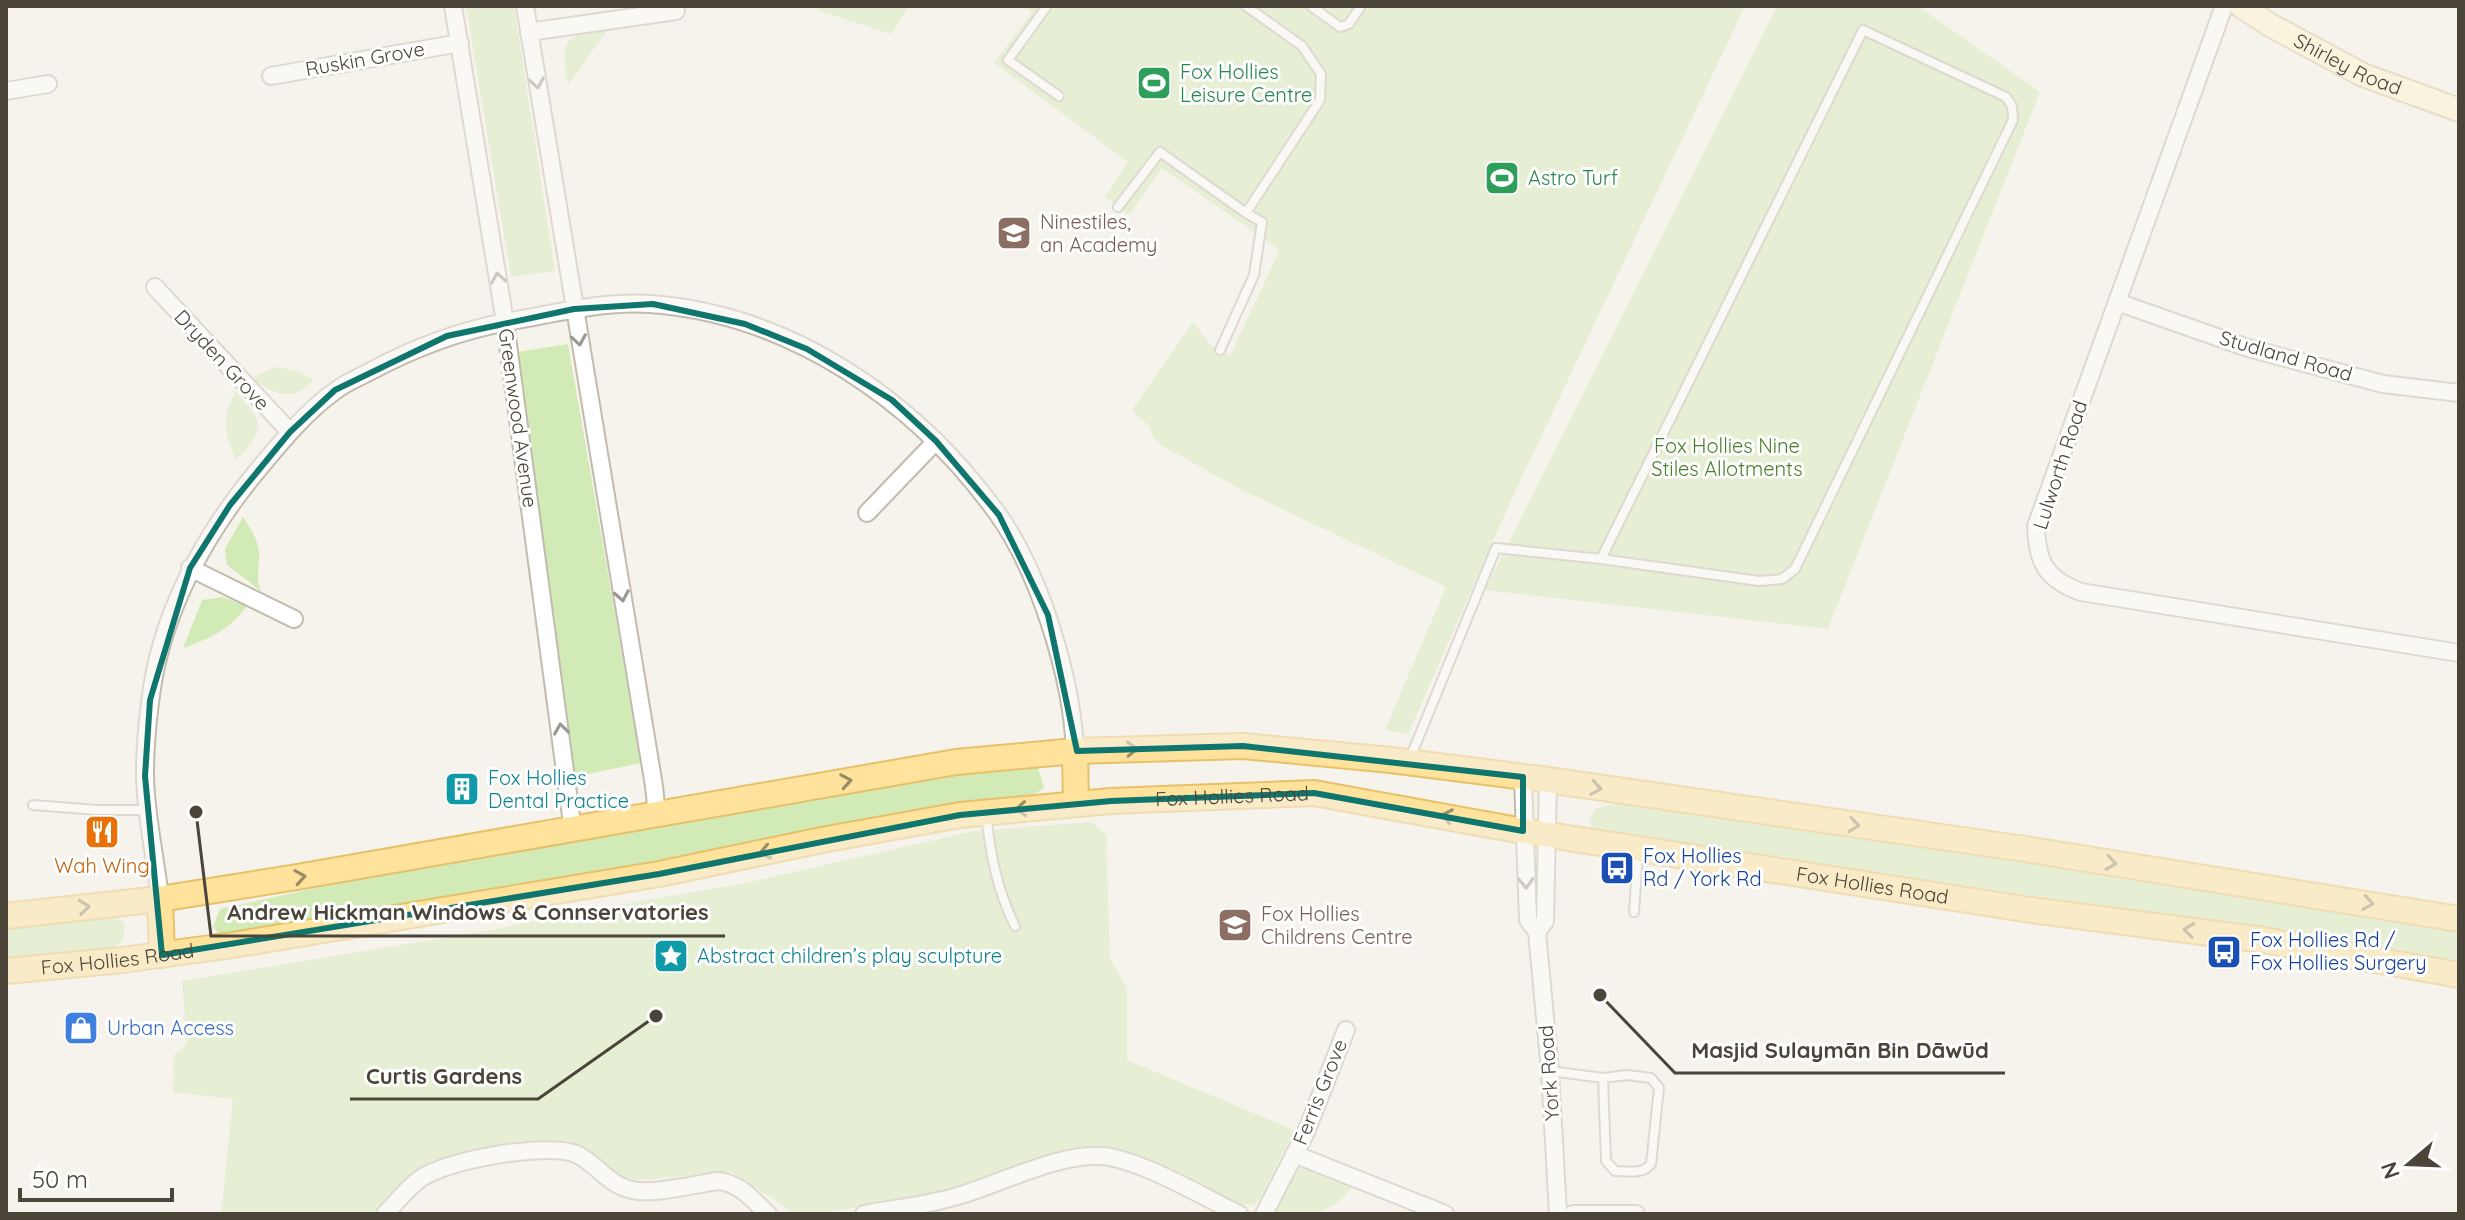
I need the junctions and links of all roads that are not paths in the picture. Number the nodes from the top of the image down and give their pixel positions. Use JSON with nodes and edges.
{"nodes":[{"id":1,"x":453,"y":6,"type":"edge"},
{"id":2,"x":525,"y":6,"type":"edge"},
{"id":3,"x":1047,"y":6,"type":"edge"},
{"id":4,"x":1246,"y":6,"type":"edge"},
{"id":5,"x":1311,"y":6,"type":"edge"},
{"id":6,"x":1361,"y":6,"type":"edge"},
{"id":7,"x":2224,"y":6,"type":"edge"},
{"id":8,"x":2241,"y":6,"type":"edge"},
{"id":9,"x":676,"y":11,"type":"dead end"},
{"id":10,"x":529,"y":32,"type":"junction"},
{"id":11,"x":460,"y":43,"type":"junction"},
{"id":12,"x":271,"y":76,"type":"dead end"},
{"id":13,"x":48,"y":84,"type":"dead end"},
{"id":14,"x":6,"y":91,"type":"edge"},
{"id":15,"x":1059,"y":96,"type":"dead end"},
{"id":16,"x":2459,"y":110,"type":"edge"},
{"id":17,"x":1118,"y":207,"type":"dead end"},
{"id":18,"x":1246,"y":213,"type":"junction"},
{"id":19,"x":155,"y":287,"type":"dead end"},
{"id":20,"x":2117,"y":302,"type":"junction"},
{"id":21,"x":574,"y":309,"type":"junction"},
{"id":22,"x":505,"y":322,"type":"junction"},
{"id":23,"x":1220,"y":350,"type":"dead end"},
{"id":24,"x":2459,"y":393,"type":"edge"},
{"id":25,"x":290,"y":432,"type":"junction"},
{"id":26,"x":936,"y":441,"type":"junction"},
{"id":27,"x":867,"y":513,"type":"dead end"},
{"id":28,"x":1601,"y":559,"type":"junction"},
{"id":29,"x":190,"y":568,"type":"junction"},
{"id":30,"x":294,"y":619,"type":"dead end"},
{"id":31,"x":2459,"y":653,"type":"edge"},
{"id":32,"x":1075,"y":751,"type":"junction"},
{"id":33,"x":1408,"y":763,"type":"junction"},
{"id":34,"x":1523,"y":777,"type":"junction"},
{"id":35,"x":1548,"y":780,"type":"junction"},
{"id":36,"x":1076,"y":804,"type":"junction"},
{"id":37,"x":33,"y":805,"type":"dead end"},
{"id":38,"x":149,"y":810,"type":"junction"},
{"id":39,"x":986,"y":813,"type":"junction"},
{"id":40,"x":657,"y":815,"type":"junction"},
{"id":41,"x":573,"y":831,"type":"junction"},
{"id":42,"x":1534,"y":832,"type":"junction"},
{"id":43,"x":1638,"y":848,"type":"junction"},
{"id":44,"x":160,"y":899,"type":"junction"},
{"id":45,"x":1634,"y":912,"type":"dead end"},
{"id":46,"x":6,"y":916,"type":"edge"},
{"id":47,"x":2459,"y":919,"type":"edge"},
{"id":48,"x":1015,"y":926,"type":"dead end"},
{"id":49,"x":162,"y":955,"type":"junction"},
{"id":50,"x":6,"y":971,"type":"edge"},
{"id":51,"x":2459,"y":975,"type":"edge"},
{"id":52,"x":1346,"y":1030,"type":"dead end"},
{"id":53,"x":1550,"y":1071,"type":"junction"},
{"id":54,"x":1603,"y":1078,"type":"junction"},
{"id":55,"x":1294,"y":1154,"type":"junction"},
{"id":56,"x":385,"y":1214,"type":"edge"},
{"id":57,"x":768,"y":1214,"type":"edge"},
{"id":58,"x":864,"y":1214,"type":"edge"},
{"id":59,"x":1239,"y":1214,"type":"edge"},
{"id":60,"x":1264,"y":1214,"type":"edge"},
{"id":61,"x":1445,"y":1214,"type":"edge"},
{"id":62,"x":1558,"y":1214,"type":"edge"},
{"id":63,"x":1573,"y":1214,"type":"edge"},
{"id":64,"x":1636,"y":1214,"type":"edge"}],
"edges":[{"from":1,"to":11,"type":"street","name":"Greenwood Avenue"},
{"from":2,"to":10,"type":"street"},
{"from":3,"to":15,"type":"lane"},
{"from":4,"to":18,"type":"lane"},
{"from":5,"to":6,"type":"lane"},
{"from":7,"to":20,"type":"street","name":"Lulworth Road"},
{"from":8,"to":16,"type":"street","name":"Shirley Road"},
{"from":9,"to":10,"type":"street"},
{"from":10,"to":21,"type":"street","one_way":true},
{"from":11,"to":12,"type":"street","name":"Ruskin Grove"},
{"from":22,"to":11,"type":"street","name":"Greenwood Avenue","one_way":true},
{"from":13,"to":14,"type":"street"},
{"from":17,"to":18,"type":"lane"},
{"from":18,"to":23,"type":"lane"},
{"from":19,"to":25,"type":"street","name":"Dryden Grove"},
{"from":20,"to":24,"type":"street","name":"Studland Road"},
{"from":20,"to":31,"type":"street","name":"Lulworth Road"},
{"from":21,"to":22,"type":"street"},
{"from":21,"to":26,"type":"street"},
{"from":21,"to":40,"type":"street","one_way":true},
{"from":22,"to":25,"type":"street"},
{"from":41,"to":22,"type":"street","name":"Greenwood Avenue","one_way":true},
{"from":25,"to":29,"type":"street"},
{"from":26,"to":27,"type":"street"},
{"from":26,"to":32,"type":"street"},
{"from":28,"to":28,"type":"lane"},
{"from":28,"to":33,"type":"lane"},
{"from":29,"to":30,"type":"street"},
{"from":29,"to":38,"type":"street"},
{"from":32,"to":33,"type":"main road","name":"Fox Hollies Road","one_way":true},
{"from":32,"to":36,"type":"main road"},
{"from":40,"to":32,"type":"main road","name":"Fox Hollies Road","one_way":true},
{"from":33,"to":34,"type":"main road","name":"Fox Hollies Road"},
{"from":34,"to":35,"type":"main road","name":"Fox Hollies Road"},
{"from":34,"to":42,"type":"street","name":"York Road"},
{"from":35,"to":42,"type":"street","name":"York Road"},
{"from":35,"to":47,"type":"main road","name":"Fox Hollies Road","one_way":true},
{"from":36,"to":39,"type":"main road","name":"Fox Hollies Road","one_way":true},
{"from":42,"to":36,"type":"main road","name":"Fox Hollies Road","one_way":true},
{"from":37,"to":38,"type":"lane"},
{"from":38,"to":44,"type":"street"},
{"from":39,"to":48,"type":"lane"},
{"from":39,"to":49,"type":"main road","name":"Fox Hollies Road","one_way":true},
{"from":40,"to":41,"type":"main road","name":"Fox Hollies Road"},
{"from":44,"to":41,"type":"main road","name":"Fox Hollies Road","one_way":true},
{"from":42,"to":43,"type":"main road","name":"Fox Hollies Road"},
{"from":42,"to":53,"type":"street","name":"York Road"},
{"from":43,"to":45,"type":"lane"},
{"from":51,"to":43,"type":"main road","name":"Fox Hollies Road","one_way":true},
{"from":46,"to":44,"type":"main road","name":"Fox Hollies Road","one_way":true},
{"from":44,"to":49,"type":"main road"},
{"from":49,"to":50,"type":"main road","name":"Fox Hollies Road"},
{"from":52,"to":55,"type":"street","name":"Ferris Grove"},
{"from":53,"to":54,"type":"lane"},
{"from":53,"to":62,"type":"street","name":"York Road"},
{"from":54,"to":54,"type":"lane"},
{"from":55,"to":60,"type":"street","name":"Ferris Grove"},
{"from":55,"to":61,"type":"street"},
{"from":56,"to":57,"type":"street"},
{"from":58,"to":59,"type":"street"},
{"from":63,"to":64,"type":"street"}]}
